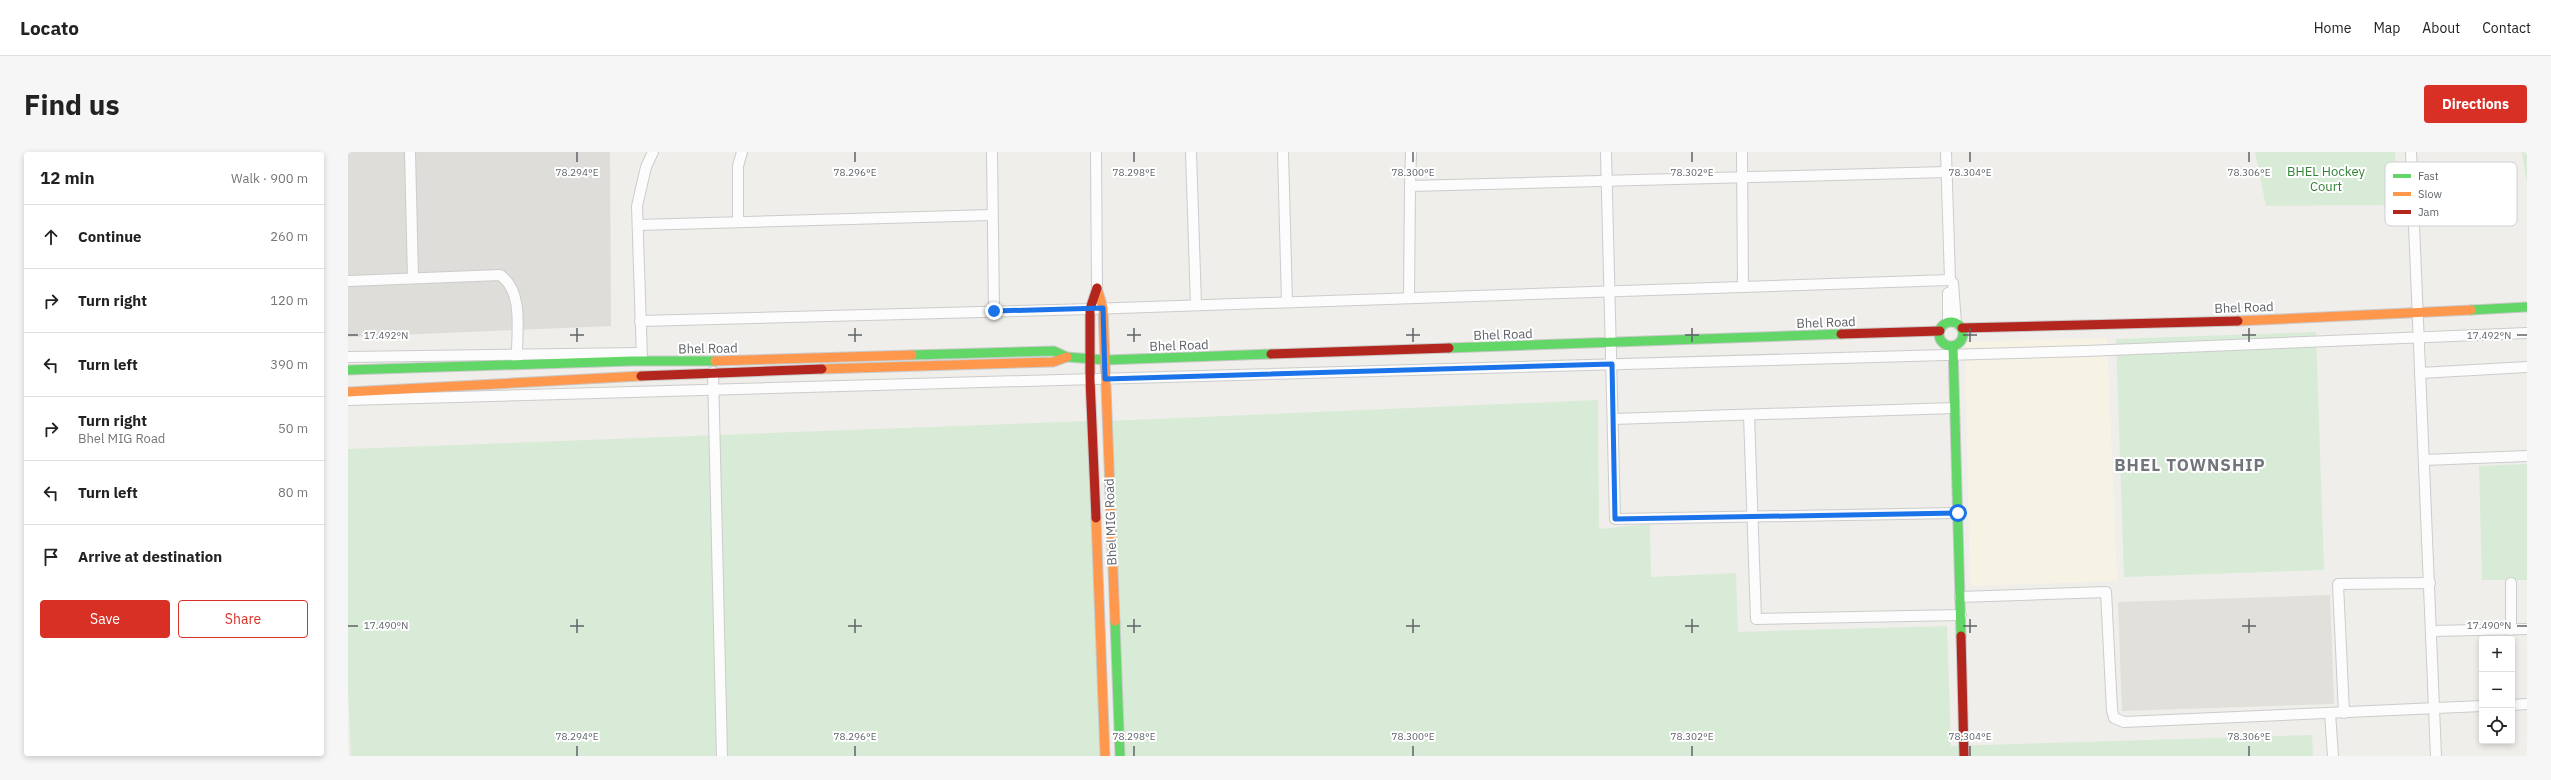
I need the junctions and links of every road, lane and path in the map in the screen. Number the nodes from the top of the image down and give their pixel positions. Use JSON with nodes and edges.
{"nodes":[{"id":1,"x":410,"y":152,"type":"edge"},
{"id":2,"x":653,"y":152,"type":"edge"},
{"id":3,"x":742,"y":152,"type":"edge"},
{"id":4,"x":992,"y":152,"type":"edge"},
{"id":5,"x":1096,"y":152,"type":"edge"},
{"id":6,"x":1191,"y":152,"type":"edge"},
{"id":7,"x":1282,"y":152,"type":"edge"},
{"id":8,"x":1411,"y":152,"type":"edge"},
{"id":9,"x":1606,"y":152,"type":"edge"},
{"id":10,"x":1742,"y":152,"type":"edge"},
{"id":11,"x":1946,"y":152,"type":"edge"},
{"id":12,"x":2411,"y":152,"type":"edge"},
{"id":13,"x":2411,"y":162,"type":"edge"},
{"id":14,"x":1947,"y":172,"type":"junction"},
{"id":15,"x":1742,"y":177,"type":"junction"},
{"id":16,"x":1607,"y":181,"type":"junction"},
{"id":17,"x":1410,"y":186,"type":"junction"},
{"id":18,"x":992,"y":215,"type":"junction"},
{"id":19,"x":738,"y":222,"type":"junction"},
{"id":20,"x":638,"y":225,"type":"junction"},
{"id":21,"x":2413,"y":226,"type":"edge"},
{"id":22,"x":413,"y":278,"type":"junction"},
{"id":23,"x":1950,"y":280,"type":"junction"},
{"id":24,"x":349,"y":281,"type":"dead end"},
{"id":25,"x":1743,"y":287,"type":"junction"},
{"id":26,"x":1097,"y":288,"type":"junction"},
{"id":27,"x":1611,"y":292,"type":"junction"},
{"id":28,"x":1409,"y":298,"type":"junction"},
{"id":29,"x":1287,"y":302,"type":"junction"},
{"id":30,"x":1196,"y":306,"type":"junction"},
{"id":31,"x":2527,"y":307,"type":"edge"},
{"id":32,"x":1103,"y":308,"type":"junction"},
{"id":33,"x":1090,"y":309,"type":"junction"},
{"id":34,"x":994,"y":311,"type":"junction"},
{"id":35,"x":2416,"y":312,"type":"junction"},
{"id":36,"x":640,"y":321,"type":"junction"},
{"id":37,"x":1955,"y":324,"type":"junction"},
{"id":38,"x":1940,"y":331,"type":"junction"},
{"id":39,"x":2527,"y":333,"type":"edge"},
{"id":40,"x":2417,"y":336,"type":"junction"},
{"id":41,"x":1611,"y":343,"type":"junction"},
{"id":42,"x":1953,"y":350,"type":"junction"},
{"id":43,"x":517,"y":354,"type":"junction"},
{"id":44,"x":642,"y":357,"type":"junction"},
{"id":45,"x":1067,"y":357,"type":"junction"},
{"id":46,"x":348,"y":358,"type":"edge"},
{"id":47,"x":1090,"y":360,"type":"junction"},
{"id":48,"x":1106,"y":360,"type":"junction"},
{"id":49,"x":1612,"y":364,"type":"junction"},
{"id":50,"x":517,"y":365,"type":"junction"},
{"id":51,"x":2527,"y":367,"type":"edge"},
{"id":52,"x":348,"y":370,"type":"edge"},
{"id":53,"x":713,"y":372,"type":"junction"},
{"id":54,"x":2420,"y":373,"type":"junction"},
{"id":55,"x":1090,"y":379,"type":"junction"},
{"id":56,"x":1105,"y":379,"type":"junction"},
{"id":57,"x":714,"y":389,"type":"junction"},
{"id":58,"x":348,"y":392,"type":"edge"},
{"id":59,"x":348,"y":400,"type":"edge"},
{"id":60,"x":1954,"y":408,"type":"junction"},
{"id":61,"x":1749,"y":415,"type":"junction"},
{"id":62,"x":1613,"y":419,"type":"junction"},
{"id":63,"x":2527,"y":456,"type":"edge"},
{"id":64,"x":2424,"y":460,"type":"junction"},
{"id":65,"x":1958,"y":513,"type":"junction"},
{"id":66,"x":1752,"y":517,"type":"junction"},
{"id":67,"x":2430,"y":583,"type":"junction"},
{"id":68,"x":2510,"y":583,"type":"dead end"},
{"id":69,"x":1960,"y":597,"type":"junction"},
{"id":70,"x":1961,"y":615,"type":"junction"},
{"id":71,"x":2527,"y":629,"type":"edge"},
{"id":72,"x":2511,"y":630,"type":"junction"},
{"id":73,"x":2431,"y":631,"type":"junction"},
{"id":74,"x":2527,"y":704,"type":"edge"},
{"id":75,"x":2515,"y":705,"type":"edge"},
{"id":76,"x":2479,"y":706,"type":"edge"},
{"id":77,"x":2434,"y":709,"type":"junction"},
{"id":78,"x":2330,"y":713,"type":"junction"},
{"id":79,"x":2344,"y":713,"type":"junction"},
{"id":80,"x":722,"y":756,"type":"edge"},
{"id":81,"x":1105,"y":756,"type":"edge"},
{"id":82,"x":1120,"y":756,"type":"edge"},
{"id":83,"x":1964,"y":756,"type":"edge"},
{"id":84,"x":2333,"y":756,"type":"edge"},
{"id":85,"x":2436,"y":756,"type":"edge"}],
"edges":[{"from":1,"to":22,"type":"street"},
{"from":2,"to":20,"type":"street"},
{"from":3,"to":19,"type":"street"},
{"from":4,"to":18,"type":"street"},
{"from":5,"to":26,"type":"street","name":"Bhel MIG Road"},
{"from":6,"to":30,"type":"street"},
{"from":7,"to":29,"type":"street"},
{"from":8,"to":17,"type":"street"},
{"from":9,"to":16,"type":"street"},
{"from":10,"to":15,"type":"street"},
{"from":11,"to":14,"type":"street"},
{"from":12,"to":13,"type":"street"},
{"from":14,"to":15,"type":"street"},
{"from":14,"to":23,"type":"street"},
{"from":15,"to":16,"type":"street"},
{"from":15,"to":25,"type":"street"},
{"from":16,"to":17,"type":"street"},
{"from":16,"to":27,"type":"street"},
{"from":17,"to":28,"type":"street"},
{"from":18,"to":19,"type":"street"},
{"from":18,"to":34,"type":"street"},
{"from":19,"to":20,"type":"street"},
{"from":20,"to":36,"type":"street"},
{"from":21,"to":35,"type":"street"},
{"from":22,"to":24,"type":"street"},
{"from":22,"to":43,"type":"street"},
{"from":23,"to":25,"type":"street"},
{"from":23,"to":37,"type":"street"},
{"from":25,"to":27,"type":"street"},
{"from":26,"to":32,"type":"street","name":"Bhel MIG Road"},
{"from":26,"to":33,"type":"street","name":"Bhel MIG Road"},
{"from":27,"to":28,"type":"street"},
{"from":27,"to":41,"type":"street"},
{"from":28,"to":29,"type":"street"},
{"from":29,"to":30,"type":"street"},
{"from":30,"to":32,"type":"street"},
{"from":31,"to":35,"type":"street","name":"Bhel Road"},
{"from":32,"to":33,"type":"street"},
{"from":32,"to":48,"type":"street","name":"Bhel MIG Road"},
{"from":33,"to":34,"type":"street"},
{"from":33,"to":47,"type":"street","name":"Bhel MIG Road"},
{"from":34,"to":36,"type":"street"},
{"from":35,"to":37,"type":"street","name":"Bhel Road"},
{"from":35,"to":40,"type":"street"},
{"from":36,"to":44,"type":"street"},
{"from":37,"to":38,"type":"street"},
{"from":37,"to":42,"type":"street"},
{"from":38,"to":41,"type":"street","name":"Bhel Road"},
{"from":38,"to":42,"type":"street"},
{"from":39,"to":40,"type":"street"},
{"from":40,"to":42,"type":"street"},
{"from":40,"to":54,"type":"street"},
{"from":41,"to":48,"type":"street","name":"Bhel Road"},
{"from":41,"to":49,"type":"street"},
{"from":42,"to":49,"type":"street"},
{"from":42,"to":60,"type":"street"},
{"from":43,"to":44,"type":"street"},
{"from":43,"to":46,"type":"street"},
{"from":43,"to":50,"type":"street"},
{"from":44,"to":45,"type":"street","name":"Bhel Road"},
{"from":44,"to":50,"type":"street","name":"Bhel Road"},
{"from":45,"to":47,"type":"street","name":"Bhel Road"},
{"from":45,"to":53,"type":"street","name":"Bhel Road"},
{"from":47,"to":48,"type":"street","name":"Bhel Road"},
{"from":47,"to":55,"type":"street","name":"Bhel MIG Road"},
{"from":48,"to":56,"type":"street","name":"Bhel MIG Road"},
{"from":49,"to":56,"type":"street"},
{"from":49,"to":62,"type":"street"},
{"from":50,"to":52,"type":"street","name":"Bhel Road"},
{"from":51,"to":54,"type":"street"},
{"from":53,"to":57,"type":"street"},
{"from":53,"to":58,"type":"street","name":"Bhel Road"},
{"from":54,"to":64,"type":"street"},
{"from":55,"to":56,"type":"street"},
{"from":55,"to":57,"type":"street"},
{"from":55,"to":81,"type":"street","name":"Bhel MIG Road"},
{"from":56,"to":82,"type":"street","name":"Bhel MIG Road"},
{"from":57,"to":59,"type":"street"},
{"from":57,"to":80,"type":"street"},
{"from":60,"to":61,"type":"street"},
{"from":60,"to":65,"type":"street"},
{"from":61,"to":62,"type":"street"},
{"from":61,"to":66,"type":"street"},
{"from":62,"to":66,"type":"street"},
{"from":63,"to":64,"type":"street"},
{"from":64,"to":67,"type":"street"},
{"from":65,"to":66,"type":"street"},
{"from":65,"to":69,"type":"street"},
{"from":66,"to":70,"type":"street"},
{"from":67,"to":73,"type":"street"},
{"from":67,"to":79,"type":"street"},
{"from":68,"to":72,"type":"street"},
{"from":69,"to":70,"type":"street"},
{"from":69,"to":78,"type":"street"},
{"from":70,"to":83,"type":"street"},
{"from":71,"to":72,"type":"street"},
{"from":72,"to":73,"type":"street"},
{"from":73,"to":77,"type":"street"},
{"from":74,"to":75,"type":"street"},
{"from":76,"to":77,"type":"street"},
{"from":77,"to":79,"type":"street"},
{"from":77,"to":85,"type":"street"},
{"from":78,"to":79,"type":"street"},
{"from":78,"to":84,"type":"street"}]}
